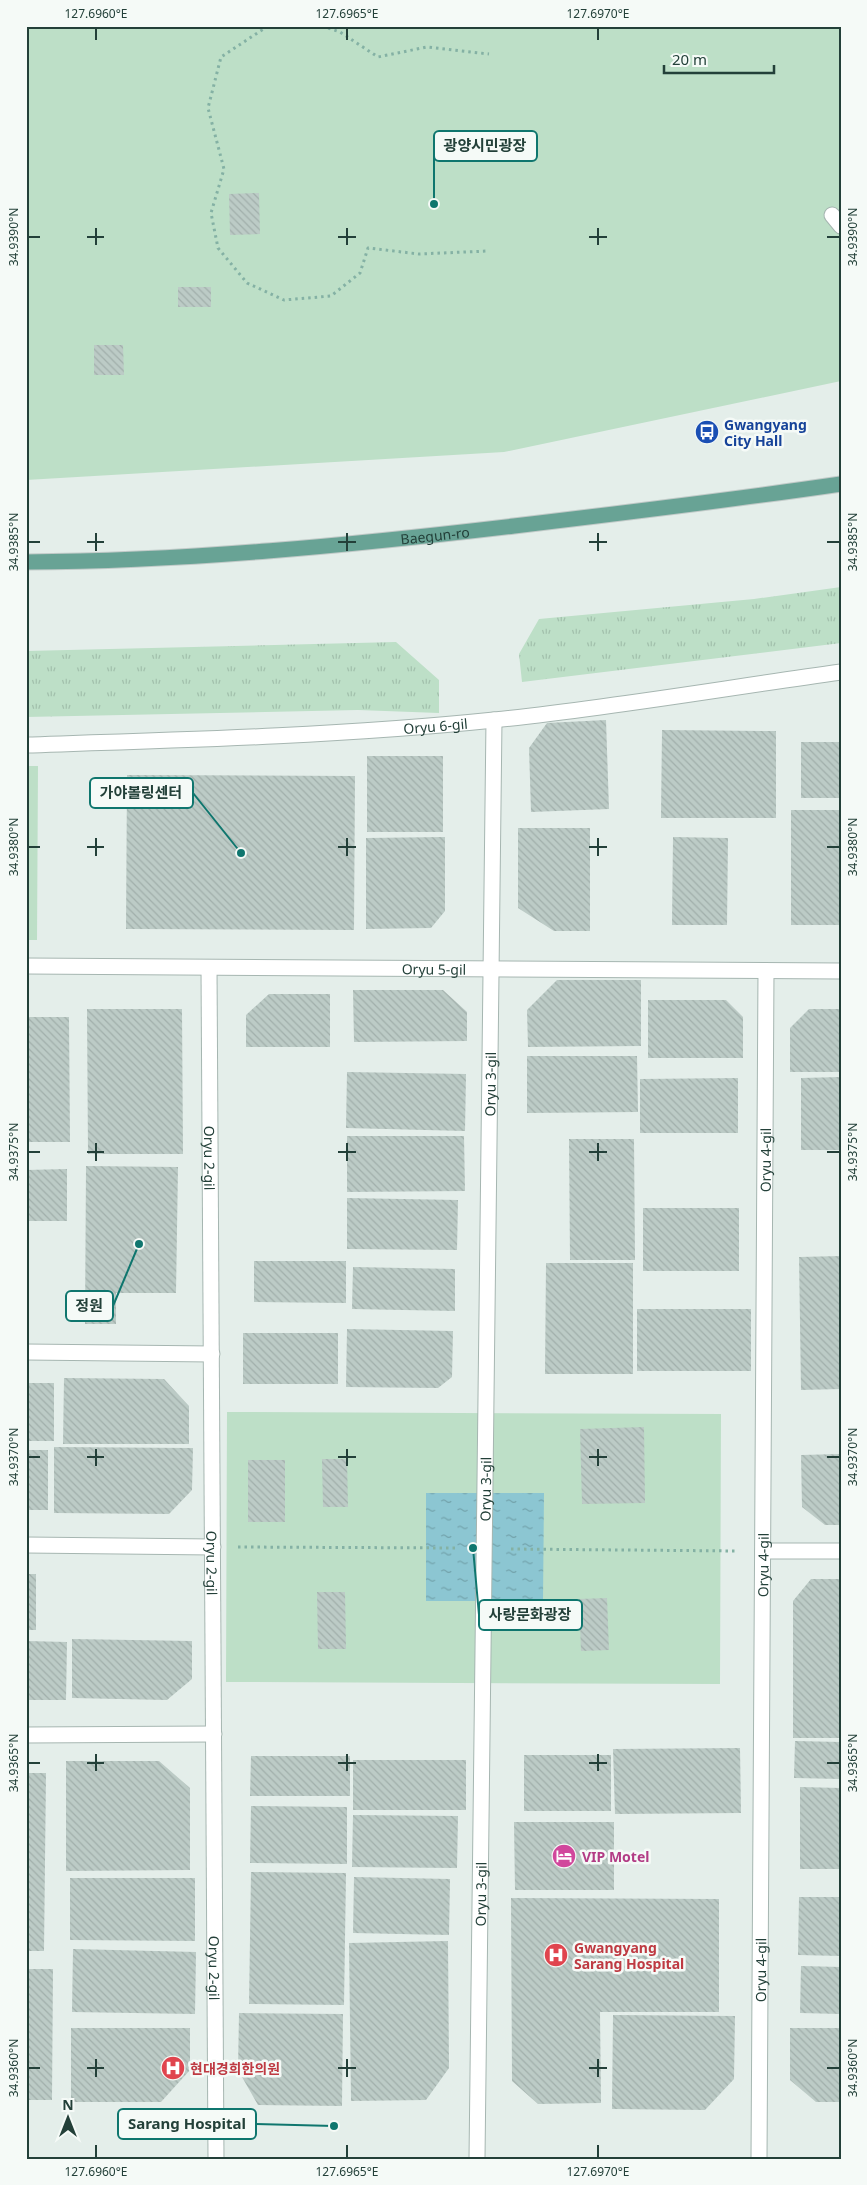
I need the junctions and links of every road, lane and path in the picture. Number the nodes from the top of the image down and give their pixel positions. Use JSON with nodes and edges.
{"nodes":[{"id":1,"x":268,"y":26,"type":"edge"},
{"id":2,"x":322,"y":26,"type":"edge"},
{"id":3,"x":489,"y":54,"type":"dead end"},
{"id":4,"x":488,"y":251,"type":"dead end"},
{"id":5,"x":841,"y":484,"type":"edge"},
{"id":6,"x":26,"y":562,"type":"edge"},
{"id":7,"x":841,"y":672,"type":"edge"},
{"id":8,"x":494,"y":720,"type":"junction"},
{"id":9,"x":26,"y":745,"type":"edge"},
{"id":10,"x":26,"y":966,"type":"edge"},
{"id":11,"x":209,"y":968,"type":"junction"},
{"id":12,"x":491,"y":969,"type":"junction"},
{"id":13,"x":766,"y":971,"type":"junction"},
{"id":14,"x":841,"y":972,"type":"edge"},
{"id":15,"x":26,"y":1352,"type":"edge"},
{"id":16,"x":212,"y":1354,"type":"junction"},
{"id":17,"x":26,"y":1545,"type":"edge"},
{"id":18,"x":213,"y":1546,"type":"junction"},
{"id":19,"x":763,"y":1551,"type":"junction"},
{"id":20,"x":841,"y":1551,"type":"edge"},
{"id":21,"x":214,"y":1734,"type":"junction"},
{"id":22,"x":26,"y":1735,"type":"edge"},
{"id":23,"x":216,"y":2159,"type":"edge"},
{"id":24,"x":477,"y":2159,"type":"edge"},
{"id":25,"x":759,"y":2159,"type":"edge"}],
"edges":[{"from":1,"to":4,"type":"path"},
{"from":2,"to":3,"type":"path"},
{"from":5,"to":6,"type":"main road","name":"Baegun-ro"},
{"from":7,"to":8,"type":"street","name":"Oryu 6-gil"},
{"from":8,"to":9,"type":"street","name":"Oryu 6-gil"},
{"from":8,"to":12,"type":"street","name":"Oryu 3-gil"},
{"from":10,"to":11,"type":"street","name":"Oryu 5-gil"},
{"from":11,"to":12,"type":"street","name":"Oryu 5-gil"},
{"from":11,"to":16,"type":"street","name":"Oryu 2-gil"},
{"from":12,"to":13,"type":"street","name":"Oryu 5-gil"},
{"from":12,"to":24,"type":"street","name":"Oryu 3-gil"},
{"from":13,"to":14,"type":"street","name":"Oryu 5-gil"},
{"from":13,"to":19,"type":"street","name":"Oryu 4-gil"},
{"from":15,"to":16,"type":"street"},
{"from":16,"to":18,"type":"street","name":"Oryu 2-gil"},
{"from":17,"to":18,"type":"street"},
{"from":18,"to":21,"type":"street","name":"Oryu 2-gil"},
{"from":19,"to":20,"type":"street"},
{"from":19,"to":25,"type":"street","name":"Oryu 4-gil"},
{"from":21,"to":22,"type":"street"},
{"from":21,"to":23,"type":"street","name":"Oryu 2-gil"}]}
